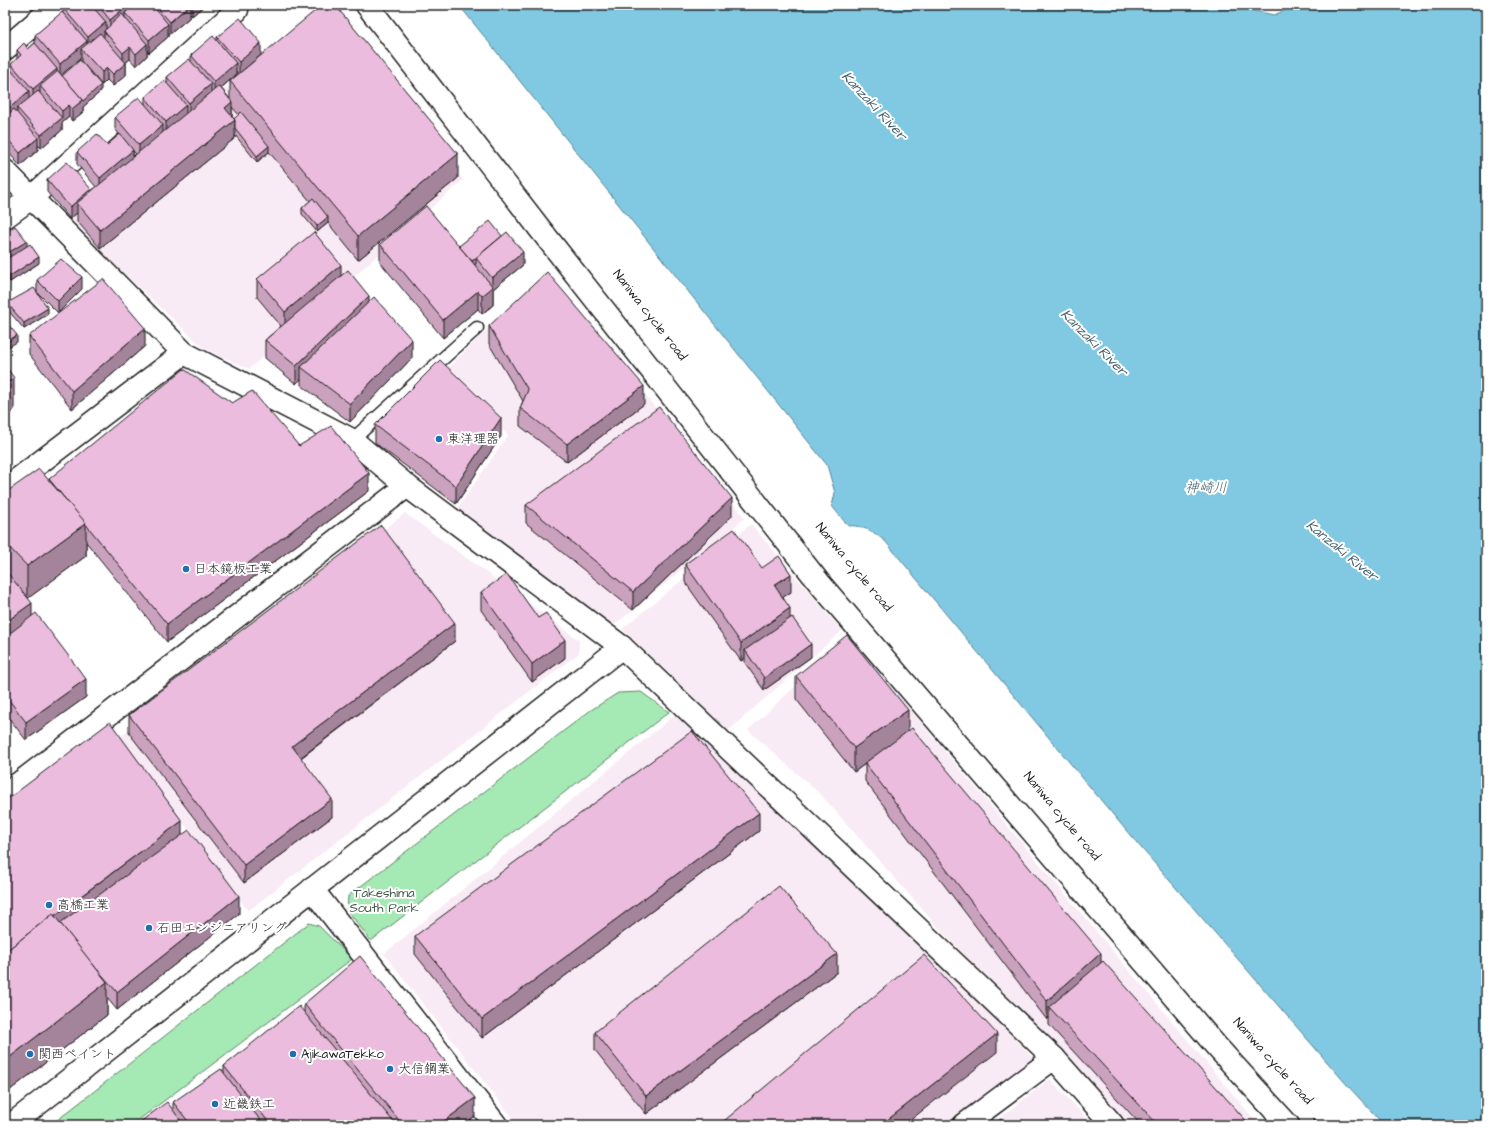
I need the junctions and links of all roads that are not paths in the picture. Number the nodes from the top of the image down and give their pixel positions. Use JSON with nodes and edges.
{"nodes":[{"id":1,"x":56,"y":5,"type":"edge"},
{"id":2,"x":234,"y":5,"type":"edge"},
{"id":3,"x":367,"y":5,"type":"edge"},
{"id":4,"x":5,"y":50,"type":"edge"},
{"id":5,"x":5,"y":171,"type":"edge"},
{"id":6,"x":30,"y":198,"type":"junction"},
{"id":7,"x":5,"y":217,"type":"edge"},
{"id":8,"x":477,"y":328,"type":"dead end"},
{"id":9,"x":184,"y":353,"type":"junction"},
{"id":10,"x":352,"y":440,"type":"junction"},
{"id":11,"x":407,"y":486,"type":"junction"},
{"id":12,"x":5,"y":489,"type":"edge"},
{"id":13,"x":622,"y":647,"type":"junction"},
{"id":14,"x":5,"y":794,"type":"edge"},
{"id":15,"x":312,"y":889,"type":"junction"},
{"id":16,"x":1054,"y":1058,"type":"junction"},
{"id":17,"x":11,"y":1125,"type":"edge"},
{"id":18,"x":496,"y":1125,"type":"edge"},
{"id":19,"x":964,"y":1125,"type":"edge"},
{"id":20,"x":1113,"y":1125,"type":"edge"},
{"id":21,"x":1288,"y":1125,"type":"edge"}],
"edges":[{"from":1,"to":4,"type":"street"},
{"from":2,"to":6,"type":"street"},
{"from":3,"to":21,"type":"street"},
{"from":5,"to":6,"type":"street"},
{"from":6,"to":7,"type":"street"},
{"from":6,"to":9,"type":"street"},
{"from":8,"to":10,"type":"lane"},
{"from":9,"to":10,"type":"street"},
{"from":9,"to":12,"type":"street"},
{"from":10,"to":11,"type":"street"},
{"from":11,"to":13,"type":"street"},
{"from":11,"to":14,"type":"street"},
{"from":13,"to":15,"type":"street"},
{"from":13,"to":16,"type":"street"},
{"from":15,"to":17,"type":"street"},
{"from":15,"to":18,"type":"street"},
{"from":16,"to":19,"type":"street"},
{"from":16,"to":20,"type":"street"}]}
